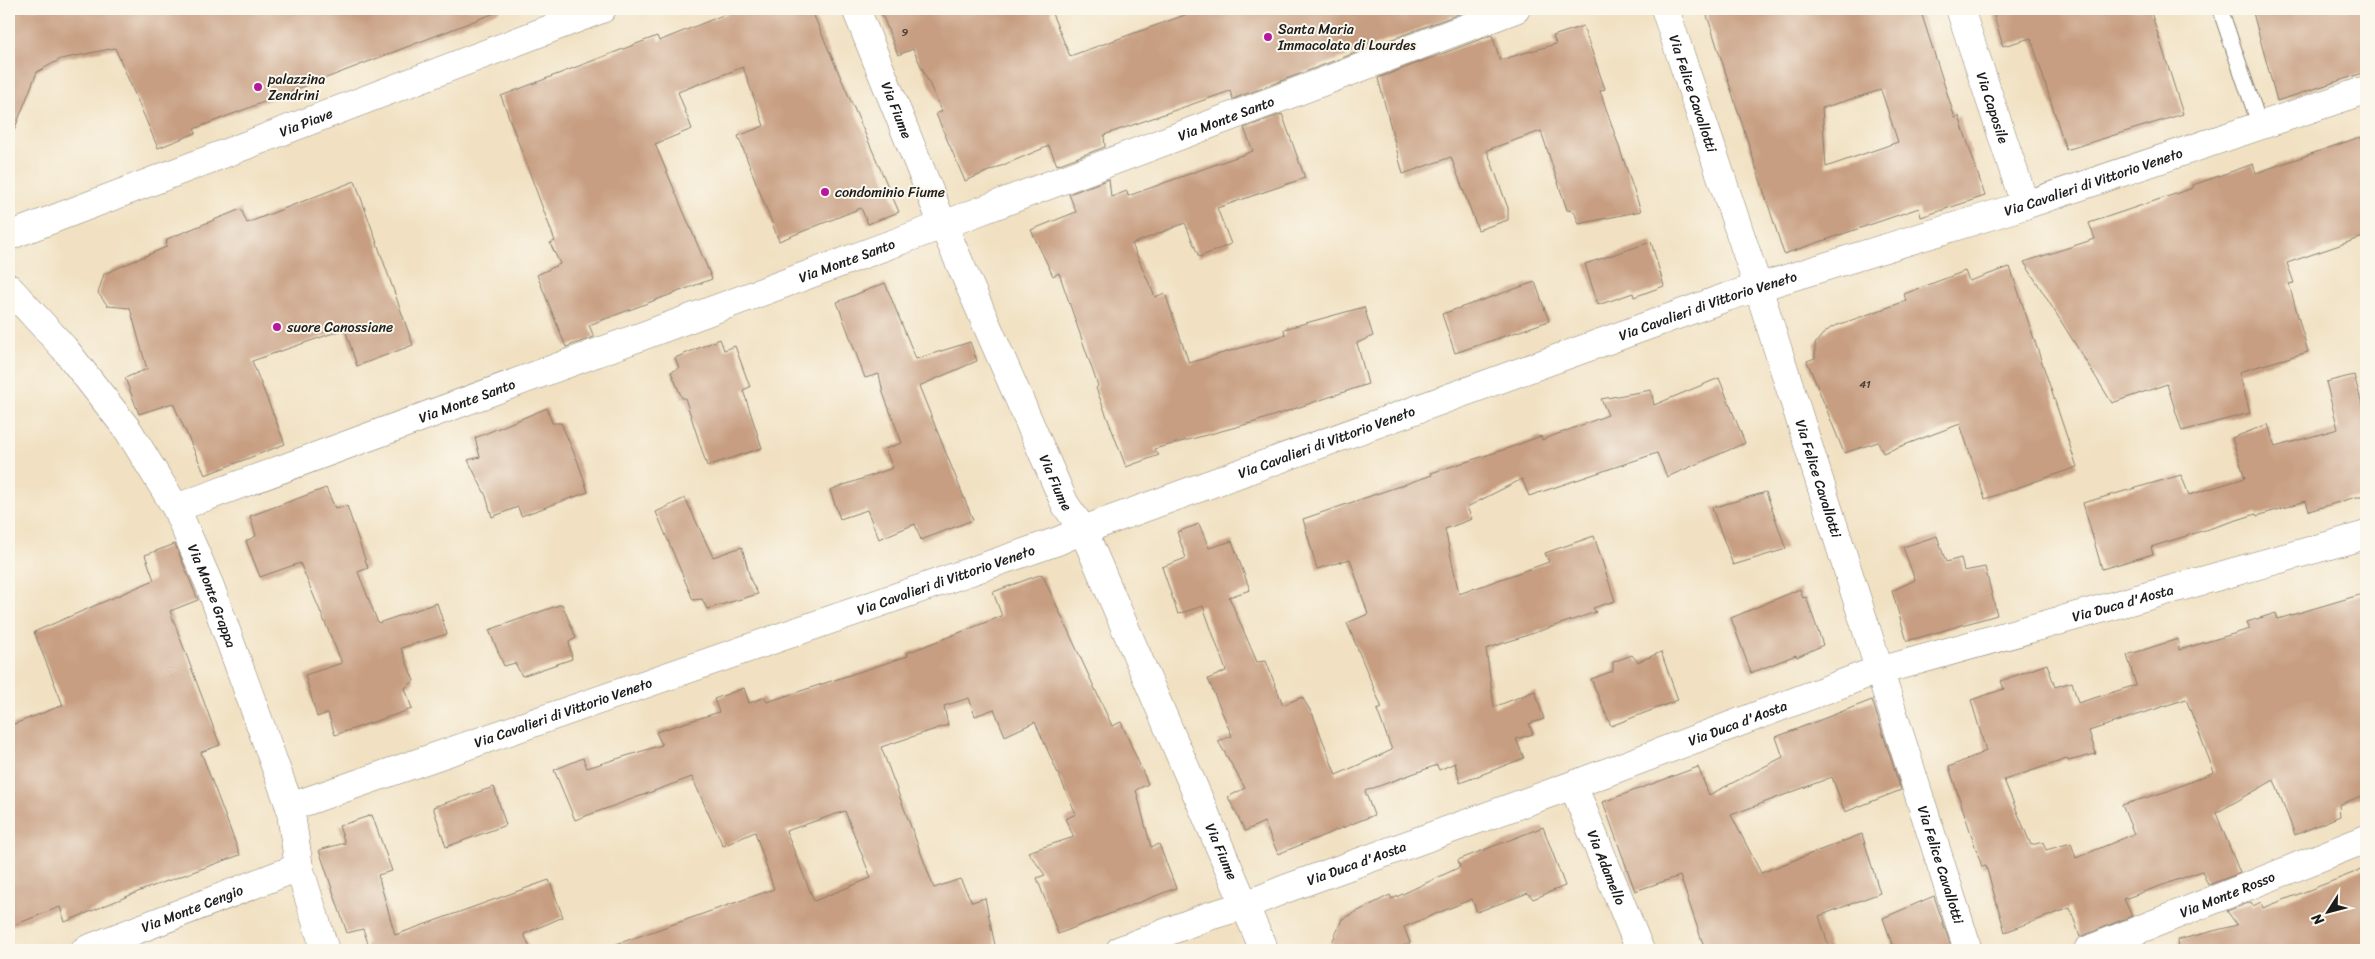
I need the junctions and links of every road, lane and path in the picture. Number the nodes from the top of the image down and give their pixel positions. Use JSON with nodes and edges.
{"nodes":[{"id":1,"x":602,"y":9,"type":"edge"},
{"id":2,"x":856,"y":9,"type":"edge"},
{"id":3,"x":1516,"y":9,"type":"edge"},
{"id":4,"x":1665,"y":9,"type":"edge"},
{"id":5,"x":1960,"y":9,"type":"edge"},
{"id":6,"x":2220,"y":9,"type":"edge"},
{"id":7,"x":2366,"y":90,"type":"edge"},
{"id":8,"x":2260,"y":126,"type":"junction"},
{"id":9,"x":2025,"y":205,"type":"junction"},
{"id":10,"x":943,"y":225,"type":"junction"},
{"id":11,"x":9,"y":236,"type":"edge"},
{"id":12,"x":1758,"y":287,"type":"junction"},
{"id":13,"x":9,"y":288,"type":"edge"},
{"id":14,"x":176,"y":508,"type":"junction"},
{"id":15,"x":1083,"y":530,"type":"junction"},
{"id":16,"x":2366,"y":535,"type":"edge"},
{"id":17,"x":1878,"y":670,"type":"junction"},
{"id":18,"x":1573,"y":785,"type":"junction"},
{"id":19,"x":290,"y":807,"type":"junction"},
{"id":20,"x":2366,"y":839,"type":"edge"},
{"id":21,"x":299,"y":867,"type":"junction"},
{"id":22,"x":1246,"y":905,"type":"junction"},
{"id":23,"x":85,"y":950,"type":"edge"},
{"id":24,"x":325,"y":950,"type":"edge"},
{"id":25,"x":1120,"y":950,"type":"edge"},
{"id":26,"x":1264,"y":950,"type":"edge"},
{"id":27,"x":1640,"y":950,"type":"edge"},
{"id":28,"x":1968,"y":950,"type":"edge"},
{"id":29,"x":2088,"y":950,"type":"edge"}],
"edges":[{"from":1,"to":11,"type":"street","name":"Via Piave"},
{"from":2,"to":10,"type":"street","name":"Via Fiume"},
{"from":3,"to":10,"type":"street","name":"Via Monte Santo"},
{"from":4,"to":12,"type":"street","name":"Via Felice Cavallotti"},
{"from":5,"to":9,"type":"street","name":"Via Caposile"},
{"from":6,"to":8,"type":"lane"},
{"from":7,"to":8,"type":"street","name":"Via Cavalieri di Vittorio Veneto"},
{"from":8,"to":9,"type":"street","name":"Via Cavalieri di Vittorio Veneto"},
{"from":9,"to":12,"type":"street","name":"Via Cavalieri di Vittorio Veneto"},
{"from":10,"to":14,"type":"street","name":"Via Monte Santo"},
{"from":10,"to":15,"type":"street","name":"Via Fiume"},
{"from":12,"to":15,"type":"street","name":"Via Cavalieri di Vittorio Veneto"},
{"from":12,"to":17,"type":"street","name":"Via Felice Cavallotti"},
{"from":13,"to":14,"type":"street","name":"Via Monte Grappa"},
{"from":14,"to":19,"type":"street","name":"Via Monte Grappa"},
{"from":15,"to":19,"type":"street","name":"Via Cavalieri di Vittorio Veneto"},
{"from":15,"to":22,"type":"street","name":"Via Fiume"},
{"from":16,"to":17,"type":"street","name":"Via Duca d'Aosta"},
{"from":17,"to":18,"type":"street","name":"Via Duca d'Aosta"},
{"from":17,"to":28,"type":"street","name":"Via Felice Cavallotti"},
{"from":18,"to":22,"type":"street","name":"Via Duca d'Aosta"},
{"from":18,"to":27,"type":"street","name":"Via Adamello"},
{"from":19,"to":21,"type":"street","name":"Via Monte Grappa"},
{"from":20,"to":29,"type":"street","name":"Via Monte Rosso"},
{"from":21,"to":23,"type":"street","name":"Via Monte Cengio"},
{"from":21,"to":24,"type":"street","name":"Via Monte Grappa"},
{"from":22,"to":25,"type":"street","name":"Via Duca d'Aosta"},
{"from":22,"to":26,"type":"street","name":"Via Fiume"}]}
